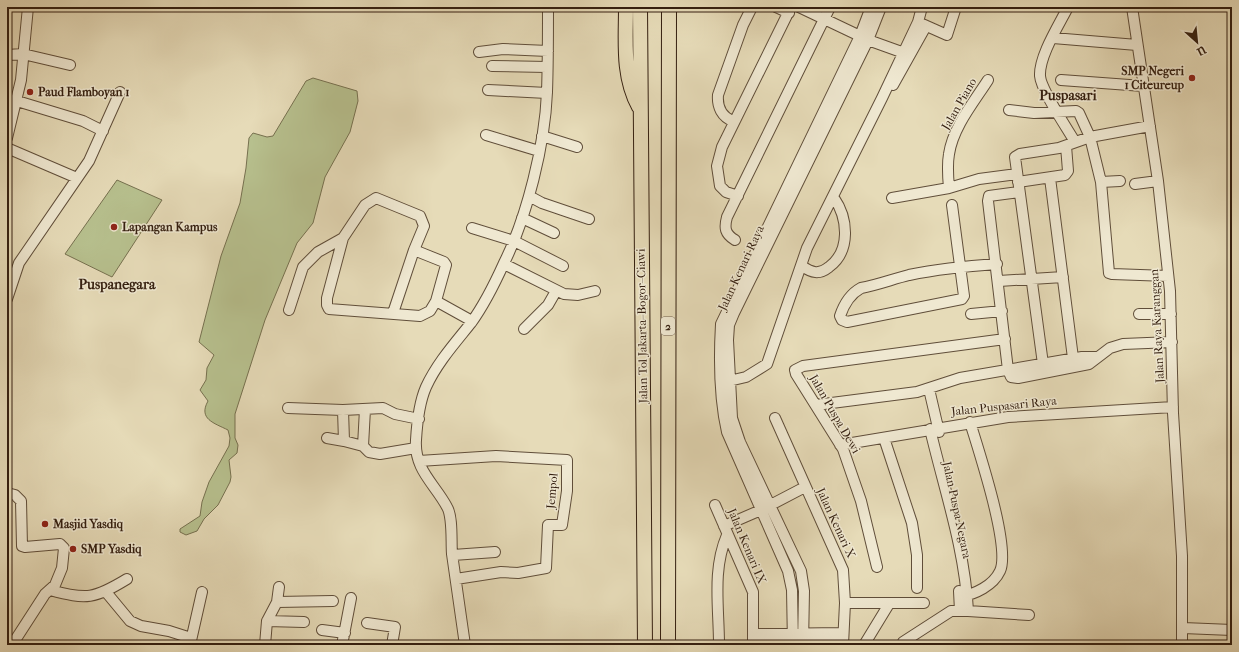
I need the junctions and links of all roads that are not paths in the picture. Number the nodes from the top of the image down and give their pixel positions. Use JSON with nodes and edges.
{"nodes":[{"id":1,"x":28,"y":7,"type":"edge"},
{"id":2,"x":548,"y":7,"type":"edge"},
{"id":3,"x":626,"y":7,"type":"edge"},
{"id":4,"x":640,"y":7,"type":"edge"},
{"id":5,"x":669,"y":7,"type":"edge"},
{"id":6,"x":752,"y":7,"type":"edge"},
{"id":7,"x":776,"y":7,"type":"edge"},
{"id":8,"x":799,"y":7,"type":"edge"},
{"id":9,"x":830,"y":7,"type":"edge"},
{"id":10,"x":871,"y":7,"type":"edge"},
{"id":11,"x":881,"y":7,"type":"edge"},
{"id":12,"x":922,"y":7,"type":"edge"},
{"id":13,"x":956,"y":7,"type":"edge"},
{"id":14,"x":1068,"y":7,"type":"edge"},
{"id":15,"x":1132,"y":7,"type":"edge"},
{"id":16,"x":790,"y":10,"type":"edge"},
{"id":17,"x":825,"y":20,"type":"junction"},
{"id":18,"x":922,"y":24,"type":"junction"},
{"id":19,"x":864,"y":38,"type":"junction"},
{"id":20,"x":1053,"y":38,"type":"junction"},
{"id":21,"x":1138,"y":45,"type":"junction"},
{"id":22,"x":548,"y":51,"type":"junction"},
{"id":23,"x":479,"y":52,"type":"dead end"},
{"id":24,"x":22,"y":54,"type":"junction"},
{"id":25,"x":907,"y":54,"type":"junction"},
{"id":26,"x":7,"y":55,"type":"edge"},
{"id":27,"x":70,"y":65,"type":"dead end"},
{"id":28,"x":492,"y":66,"type":"dead end"},
{"id":29,"x":547,"y":67,"type":"junction"},
{"id":30,"x":988,"y":80,"type":"dead end"},
{"id":31,"x":1061,"y":80,"type":"dead end"},
{"id":32,"x":1143,"y":86,"type":"junction"},
{"id":33,"x":488,"y":90,"type":"dead end"},
{"id":34,"x":120,"y":92,"type":"dead end"},
{"id":35,"x":547,"y":93,"type":"junction"},
{"id":36,"x":17,"y":101,"type":"junction"},
{"id":37,"x":1009,"y":110,"type":"dead end"},
{"id":38,"x":641,"y":111,"type":"junction"},
{"id":39,"x":1058,"y":112,"type":"junction"},
{"id":40,"x":733,"y":121,"type":"junction"},
{"id":41,"x":1150,"y":126,"type":"junction"},
{"id":42,"x":103,"y":131,"type":"junction"},
{"id":43,"x":486,"y":134,"type":"dead end"},
{"id":44,"x":542,"y":136,"type":"junction"},
{"id":45,"x":1090,"y":136,"type":"junction"},
{"id":46,"x":7,"y":138,"type":"edge"},
{"id":47,"x":1071,"y":144,"type":"junction"},
{"id":48,"x":577,"y":147,"type":"dead end"},
{"id":49,"x":7,"y":148,"type":"edge"},
{"id":50,"x":539,"y":150,"type":"junction"},
{"id":51,"x":77,"y":178,"type":"junction"},
{"id":52,"x":1050,"y":178,"type":"junction"},
{"id":53,"x":1120,"y":181,"type":"dead end"},
{"id":54,"x":1158,"y":181,"type":"junction"},
{"id":55,"x":1101,"y":182,"type":"junction"},
{"id":56,"x":1018,"y":183,"type":"junction"},
{"id":57,"x":1135,"y":184,"type":"dead end"},
{"id":58,"x":949,"y":188,"type":"junction"},
{"id":59,"x":529,"y":196,"type":"junction"},
{"id":60,"x":738,"y":196,"type":"junction"},
{"id":61,"x":834,"y":198,"type":"junction"},
{"id":62,"x":892,"y":198,"type":"dead end"},
{"id":63,"x":952,"y":205,"type":"dead end"},
{"id":64,"x":522,"y":218,"type":"junction"},
{"id":65,"x":589,"y":219,"type":"dead end"},
{"id":66,"x":472,"y":228,"type":"dead end"},
{"id":67,"x":554,"y":233,"type":"dead end"},
{"id":68,"x":343,"y":238,"type":"junction"},
{"id":69,"x":735,"y":240,"type":"dead end"},
{"id":70,"x":514,"y":241,"type":"junction"},
{"id":71,"x":414,"y":250,"type":"junction"},
{"id":72,"x":504,"y":264,"type":"junction"},
{"id":73,"x":997,"y":264,"type":"junction"},
{"id":74,"x":563,"y":266,"type":"dead end"},
{"id":75,"x":802,"y":266,"type":"junction"},
{"id":76,"x":960,"y":266,"type":"junction"},
{"id":77,"x":1168,"y":276,"type":"junction"},
{"id":78,"x":1063,"y":277,"type":"junction"},
{"id":79,"x":1031,"y":278,"type":"junction"},
{"id":80,"x":999,"y":281,"type":"junction"},
{"id":81,"x":556,"y":291,"type":"junction"},
{"id":82,"x":595,"y":291,"type":"dead end"},
{"id":83,"x":7,"y":299,"type":"edge"},
{"id":84,"x":436,"y":301,"type":"junction"},
{"id":85,"x":289,"y":310,"type":"dead end"},
{"id":86,"x":1002,"y":311,"type":"junction"},
{"id":87,"x":393,"y":313,"type":"junction"},
{"id":88,"x":971,"y":314,"type":"dead end"},
{"id":89,"x":1139,"y":314,"type":"dead end"},
{"id":90,"x":1171,"y":314,"type":"junction"},
{"id":91,"x":472,"y":321,"type":"junction"},
{"id":92,"x":524,"y":329,"type":"dead end"},
{"id":93,"x":1005,"y":339,"type":"junction"},
{"id":94,"x":1172,"y":342,"type":"junction"},
{"id":95,"x":1097,"y":357,"type":"junction"},
{"id":96,"x":1073,"y":358,"type":"junction"},
{"id":97,"x":1042,"y":364,"type":"junction"},
{"id":98,"x":1008,"y":370,"type":"junction"},
{"id":99,"x":726,"y":374,"type":"junction"},
{"id":100,"x":929,"y":389,"type":"junction"},
{"id":101,"x":816,"y":405,"type":"junction"},
{"id":102,"x":288,"y":408,"type":"dead end"},
{"id":103,"x":365,"y":408,"type":"junction"},
{"id":104,"x":343,"y":410,"type":"junction"},
{"id":105,"x":1173,"y":410,"type":"junction"},
{"id":106,"x":775,"y":418,"type":"dead end"},
{"id":107,"x":419,"y":419,"type":"junction"},
{"id":108,"x":970,"y":425,"type":"junction"},
{"id":109,"x":932,"y":432,"type":"junction"},
{"id":110,"x":327,"y":438,"type":"dead end"},
{"id":111,"x":884,"y":440,"type":"junction"},
{"id":112,"x":344,"y":441,"type":"junction"},
{"id":113,"x":363,"y":446,"type":"junction"},
{"id":114,"x":841,"y":447,"type":"junction"},
{"id":115,"x":416,"y":448,"type":"junction"},
{"id":116,"x":419,"y":461,"type":"junction"},
{"id":117,"x":804,"y":487,"type":"junction"},
{"id":118,"x":7,"y":493,"type":"edge"},
{"id":119,"x":715,"y":505,"type":"dead end"},
{"id":120,"x":771,"y":505,"type":"junction"},
{"id":121,"x":761,"y":510,"type":"junction"},
{"id":122,"x":726,"y":530,"type":"junction"},
{"id":123,"x":495,"y":552,"type":"dead end"},
{"id":124,"x":452,"y":555,"type":"junction"},
{"id":125,"x":877,"y":567,"type":"dead end"},
{"id":126,"x":127,"y":579,"type":"dead end"},
{"id":127,"x":456,"y":579,"type":"junction"},
{"id":128,"x":279,"y":587,"type":"dead end"},
{"id":129,"x":916,"y":588,"type":"dead end"},
{"id":130,"x":50,"y":590,"type":"junction"},
{"id":131,"x":106,"y":592,"type":"junction"},
{"id":132,"x":202,"y":592,"type":"dead end"},
{"id":133,"x":963,"y":596,"type":"junction"},
{"id":134,"x":351,"y":598,"type":"dead end"},
{"id":135,"x":333,"y":601,"type":"dead end"},
{"id":136,"x":277,"y":602,"type":"junction"},
{"id":137,"x":845,"y":603,"type":"junction"},
{"id":138,"x":924,"y":603,"type":"dead end"},
{"id":139,"x":889,"y":604,"type":"junction"},
{"id":140,"x":964,"y":611,"type":"junction"},
{"id":141,"x":1029,"y":616,"type":"dead end"},
{"id":142,"x":267,"y":621,"type":"junction"},
{"id":143,"x":304,"y":622,"type":"dead end"},
{"id":144,"x":367,"y":623,"type":"dead end"},
{"id":145,"x":1183,"y":628,"type":"junction"},
{"id":146,"x":322,"y":630,"type":"dead end"},
{"id":147,"x":1232,"y":630,"type":"edge"},
{"id":148,"x":346,"y":633,"type":"junction"},
{"id":149,"x":843,"y":640,"type":"edge"},
{"id":150,"x":753,"y":641,"type":"edge"},
{"id":151,"x":798,"y":641,"type":"edge"},
{"id":152,"x":191,"y":642,"type":"edge"},
{"id":153,"x":903,"y":642,"type":"dead end"},
{"id":154,"x":12,"y":645,"type":"edge"},
{"id":155,"x":265,"y":645,"type":"edge"},
{"id":156,"x":342,"y":645,"type":"edge"},
{"id":157,"x":392,"y":645,"type":"edge"},
{"id":158,"x":465,"y":645,"type":"edge"},
{"id":159,"x":645,"y":645,"type":"edge"},
{"id":160,"x":668,"y":645,"type":"edge"},
{"id":161,"x":719,"y":645,"type":"edge"},
{"id":162,"x":864,"y":645,"type":"edge"},
{"id":163,"x":1182,"y":645,"type":"edge"}],
"edges":[{"from":1,"to":24,"type":"street"},
{"from":2,"to":22,"type":"street"},
{"from":3,"to":38,"type":"highway"},
{"from":4,"to":38,"type":"highway","name":"Jalan Tol Jakarta–Bogor–Ciawi"},
{"from":5,"to":160,"type":"highway","name":"Jalan Tol Jakarta–Bogor–Ciawi","number":"2"},
{"from":6,"to":40,"type":"street"},
{"from":7,"to":16,"type":"street"},
{"from":8,"to":17,"type":"street"},
{"from":9,"to":17,"type":"street"},
{"from":10,"to":19,"type":"street","name":"Jalan Kenari Raya"},
{"from":11,"to":19,"type":"street","name":"Jalan Kenari Raya"},
{"from":12,"to":18,"type":"street"},
{"from":13,"to":18,"type":"street"},
{"from":14,"to":20,"type":"street"},
{"from":15,"to":21,"type":"street","name":"Jalan Raya Karanggan"},
{"from":16,"to":40,"type":"street"},
{"from":17,"to":19,"type":"street"},
{"from":17,"to":60,"type":"street"},
{"from":18,"to":25,"type":"street"},
{"from":19,"to":25,"type":"street"},
{"from":19,"to":99,"type":"street","name":"Jalan Kenari Raya"},
{"from":20,"to":21,"type":"street"},
{"from":20,"to":39,"type":"street"},
{"from":21,"to":32,"type":"street","name":"Jalan Raya Karanggan"},
{"from":22,"to":23,"type":"street"},
{"from":22,"to":29,"type":"street"},
{"from":24,"to":26,"type":"street"},
{"from":24,"to":27,"type":"street"},
{"from":24,"to":36,"type":"street"},
{"from":25,"to":61,"type":"street"},
{"from":28,"to":29,"type":"street"},
{"from":29,"to":35,"type":"street"},
{"from":30,"to":58,"type":"street","name":"Jalan Piano"},
{"from":31,"to":32,"type":"street"},
{"from":32,"to":41,"type":"street","name":"Jalan Raya Karanggan"},
{"from":33,"to":35,"type":"street"},
{"from":34,"to":42,"type":"street"},
{"from":35,"to":44,"type":"street"},
{"from":36,"to":42,"type":"street"},
{"from":36,"to":46,"type":"street"},
{"from":37,"to":39,"type":"street"},
{"from":38,"to":159,"type":"highway","name":"Jalan Tol Jakarta–Bogor–Ciawi"},
{"from":39,"to":45,"type":"street"},
{"from":39,"to":47,"type":"street"},
{"from":40,"to":60,"type":"street"},
{"from":41,"to":45,"type":"street"},
{"from":41,"to":54,"type":"street","name":"Jalan Raya Karanggan"},
{"from":42,"to":51,"type":"street"},
{"from":43,"to":50,"type":"street"},
{"from":44,"to":48,"type":"street"},
{"from":44,"to":50,"type":"street"},
{"from":45,"to":47,"type":"street"},
{"from":45,"to":55,"type":"street"},
{"from":47,"to":52,"type":"street"},
{"from":47,"to":56,"type":"street"},
{"from":49,"to":51,"type":"street"},
{"from":50,"to":59,"type":"street"},
{"from":51,"to":83,"type":"street"},
{"from":52,"to":56,"type":"street"},
{"from":52,"to":78,"type":"street"},
{"from":53,"to":55,"type":"street"},
{"from":54,"to":57,"type":"street"},
{"from":54,"to":77,"type":"street","name":"Jalan Raya Karanggan"},
{"from":55,"to":77,"type":"street"},
{"from":56,"to":58,"type":"street"},
{"from":56,"to":73,"type":"street"},
{"from":56,"to":79,"type":"street"},
{"from":58,"to":62,"type":"street"},
{"from":59,"to":64,"type":"street"},
{"from":59,"to":65,"type":"street"},
{"from":60,"to":69,"type":"street"},
{"from":61,"to":75,"type":"street"},
{"from":61,"to":75,"type":"street"},
{"from":63,"to":76,"type":"street"},
{"from":64,"to":67,"type":"street"},
{"from":64,"to":70,"type":"street"},
{"from":66,"to":70,"type":"street"},
{"from":68,"to":71,"type":"street"},
{"from":68,"to":85,"type":"street"},
{"from":68,"to":87,"type":"street"},
{"from":70,"to":72,"type":"street"},
{"from":70,"to":74,"type":"street"},
{"from":71,"to":84,"type":"street"},
{"from":71,"to":87,"type":"street"},
{"from":72,"to":81,"type":"street"},
{"from":72,"to":91,"type":"street"},
{"from":73,"to":76,"type":"street"},
{"from":73,"to":80,"type":"street"},
{"from":75,"to":99,"type":"street"},
{"from":76,"to":76,"type":"street"},
{"from":77,"to":90,"type":"street","name":"Jalan Raya Karanggan"},
{"from":78,"to":79,"type":"street"},
{"from":78,"to":96,"type":"street"},
{"from":79,"to":80,"type":"street"},
{"from":79,"to":97,"type":"street"},
{"from":80,"to":86,"type":"street"},
{"from":81,"to":82,"type":"street"},
{"from":81,"to":92,"type":"street"},
{"from":84,"to":87,"type":"street"},
{"from":84,"to":91,"type":"street"},
{"from":86,"to":88,"type":"street"},
{"from":86,"to":93,"type":"street"},
{"from":89,"to":90,"type":"street"},
{"from":90,"to":94,"type":"street","name":"Jalan Raya Karanggan"},
{"from":91,"to":107,"type":"street"},
{"from":93,"to":98,"type":"street"},
{"from":93,"to":101,"type":"street","name":"Jalan Puspa Dewi"},
{"from":94,"to":95,"type":"street"},
{"from":94,"to":105,"type":"street","name":"Jalan Raya Karanggan"},
{"from":95,"to":96,"type":"street"},
{"from":95,"to":98,"type":"street"},
{"from":96,"to":97,"type":"street"},
{"from":97,"to":98,"type":"street"},
{"from":98,"to":100,"type":"street"},
{"from":99,"to":120,"type":"street","name":"Jalan Kenari Raya"},
{"from":99,"to":121,"type":"street","name":"Jalan Kenari Raya"},
{"from":100,"to":101,"type":"street"},
{"from":100,"to":109,"type":"street","name":"Jalan Puspa Negara"},
{"from":101,"to":114,"type":"street","name":"Jalan Puspa Dewi"},
{"from":102,"to":104,"type":"street"},
{"from":103,"to":104,"type":"street"},
{"from":103,"to":107,"type":"street"},
{"from":103,"to":113,"type":"street"},
{"from":104,"to":112,"type":"street"},
{"from":105,"to":108,"type":"street","name":"Jalan Puspasari Raya"},
{"from":105,"to":145,"type":"street","name":"Jalan Raya Karanggan"},
{"from":106,"to":117,"type":"street","name":"Jalan Kenari X"},
{"from":107,"to":115,"type":"street"},
{"from":108,"to":109,"type":"street","name":"Jalan Puspasari Raya"},
{"from":108,"to":133,"type":"street"},
{"from":109,"to":111,"type":"street","name":"Jalan Puspasari Raya"},
{"from":109,"to":133,"type":"street","name":"Jalan Puspa Negara"},
{"from":110,"to":112,"type":"street"},
{"from":111,"to":114,"type":"street","name":"Jalan Puspasari Raya"},
{"from":111,"to":129,"type":"street"},
{"from":112,"to":113,"type":"street"},
{"from":113,"to":115,"type":"street"},
{"from":114,"to":125,"type":"street","name":"Jalan Puspa Dewi"},
{"from":115,"to":116,"type":"street"},
{"from":116,"to":124,"type":"street"},
{"from":116,"to":127,"type":"street","name":"Jempol"},
{"from":117,"to":120,"type":"street"},
{"from":117,"to":137,"type":"street","name":"Jalan Kenari X"},
{"from":118,"to":130,"type":"street"},
{"from":119,"to":122,"type":"street","name":"Jalan Kenari IX"},
{"from":120,"to":121,"type":"street"},
{"from":120,"to":151,"type":"street","name":"Jalan Kenari Raya"},
{"from":121,"to":122,"type":"street"},
{"from":121,"to":151,"type":"street","name":"Jalan Kenari Raya"},
{"from":122,"to":150,"type":"street","name":"Jalan Kenari IX"},
{"from":122,"to":161,"type":"street"},
{"from":123,"to":124,"type":"street"},
{"from":124,"to":127,"type":"street"},
{"from":126,"to":131,"type":"street"},
{"from":127,"to":158,"type":"street"},
{"from":128,"to":136,"type":"street"},
{"from":130,"to":131,"type":"street"},
{"from":130,"to":154,"type":"street"},
{"from":131,"to":152,"type":"street"},
{"from":132,"to":152,"type":"street"},
{"from":133,"to":140,"type":"street","name":"Jalan Puspa Negara"},
{"from":134,"to":148,"type":"street"},
{"from":135,"to":136,"type":"street"},
{"from":136,"to":142,"type":"street"},
{"from":137,"to":139,"type":"street"},
{"from":137,"to":149,"type":"street","name":"Jalan Kenari X"},
{"from":138,"to":139,"type":"street"},
{"from":139,"to":162,"type":"street"},
{"from":140,"to":141,"type":"street"},
{"from":140,"to":153,"type":"street"},
{"from":142,"to":143,"type":"street"},
{"from":142,"to":155,"type":"street"},
{"from":144,"to":157,"type":"street"},
{"from":145,"to":147,"type":"street"},
{"from":145,"to":163,"type":"street","name":"Jalan Raya Karanggan"},
{"from":146,"to":148,"type":"street"},
{"from":148,"to":156,"type":"street"},
{"from":149,"to":151,"type":"street"},
{"from":150,"to":151,"type":"street"}]}
